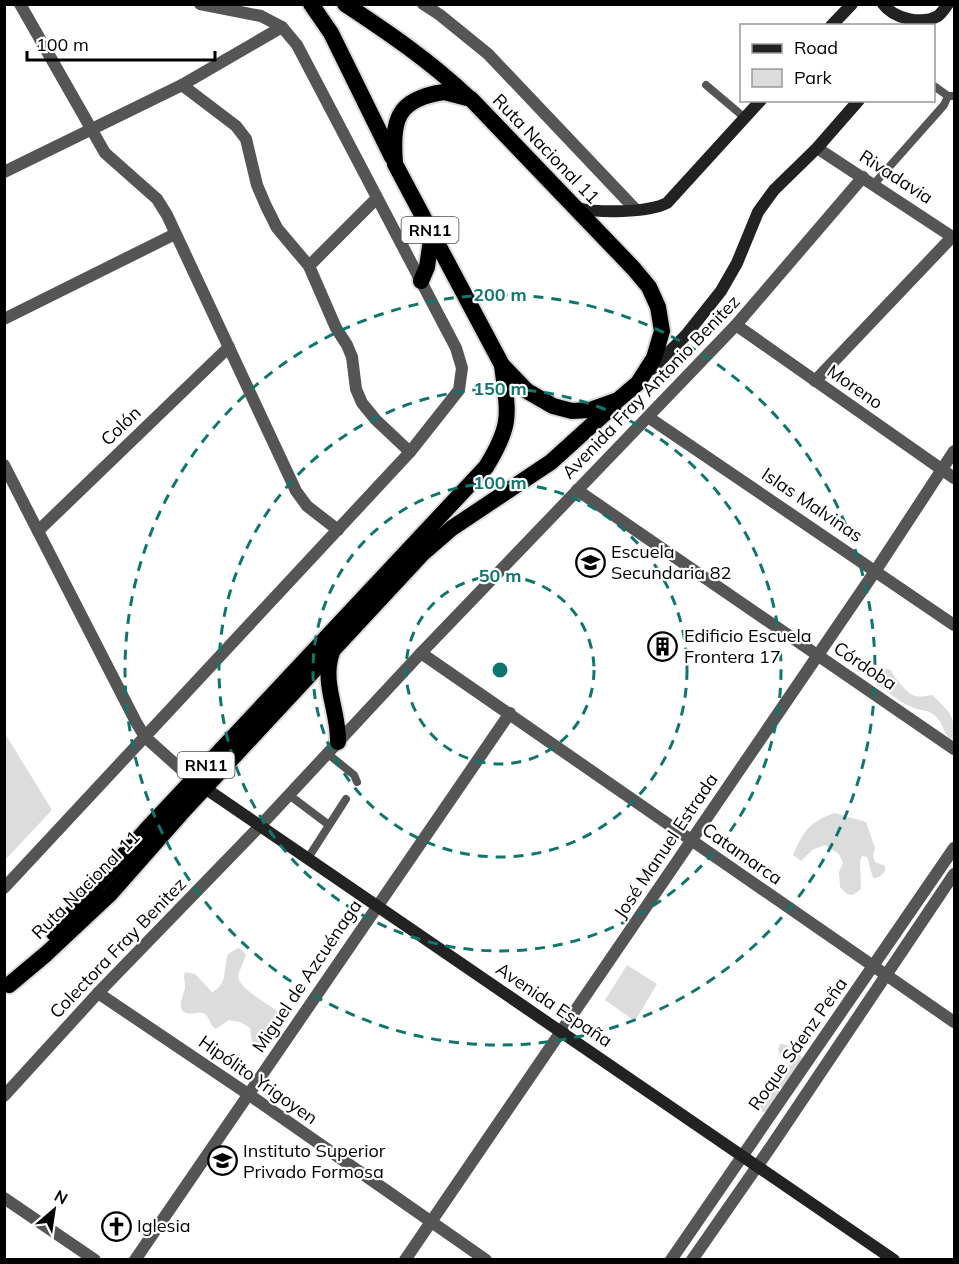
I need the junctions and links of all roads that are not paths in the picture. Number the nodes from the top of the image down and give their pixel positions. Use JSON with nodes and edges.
{"nodes":[{"id":1,"x":20,"y":4,"type":"edge"},
{"id":2,"x":200,"y":4,"type":"edge"},
{"id":3,"x":310,"y":4,"type":"edge"},
{"id":4,"x":345,"y":4,"type":"edge"},
{"id":5,"x":423,"y":4,"type":"edge"},
{"id":6,"x":852,"y":4,"type":"edge"},
{"id":7,"x":884,"y":4,"type":"edge"},
{"id":8,"x":948,"y":4,"type":"edge"},
{"id":9,"x":442,"y":10,"type":"edge"},
{"id":10,"x":938,"y":16,"type":"junction"},
{"id":11,"x":904,"y":22,"type":"edge"},
{"id":12,"x":833,"y":24,"type":"edge"},
{"id":13,"x":930,"y":24,"type":"edge"},
{"id":14,"x":282,"y":27,"type":"junction"},
{"id":15,"x":182,"y":85,"type":"junction"},
{"id":16,"x":706,"y":85,"type":"dead end"},
{"id":17,"x":935,"y":87,"type":"edge"},
{"id":18,"x":951,"y":96,"type":"edge"},
{"id":19,"x":471,"y":99,"type":"junction"},
{"id":20,"x":759,"y":102,"type":"edge"},
{"id":21,"x":857,"y":102,"type":"edge"},
{"id":22,"x":745,"y":118,"type":"junction"},
{"id":23,"x":92,"y":129,"type":"junction"},
{"id":24,"x":817,"y":148,"type":"junction"},
{"id":25,"x":395,"y":164,"type":"junction"},
{"id":26,"x":4,"y":172,"type":"edge"},
{"id":27,"x":868,"y":180,"type":"junction"},
{"id":28,"x":376,"y":198,"type":"junction"},
{"id":29,"x":577,"y":208,"type":"junction"},
{"id":30,"x":636,"y":210,"type":"junction"},
{"id":31,"x":432,"y":233,"type":"junction"},
{"id":32,"x":175,"y":234,"type":"junction"},
{"id":33,"x":953,"y":237,"type":"edge"},
{"id":34,"x":309,"y":266,"type":"junction"},
{"id":35,"x":421,"y":281,"type":"junction"},
{"id":36,"x":4,"y":319,"type":"edge"},
{"id":37,"x":736,"y":326,"type":"junction"},
{"id":38,"x":229,"y":347,"type":"junction"},
{"id":39,"x":502,"y":365,"type":"junction"},
{"id":40,"x":815,"y":381,"type":"junction"},
{"id":41,"x":638,"y":383,"type":"junction"},
{"id":42,"x":618,"y":400,"type":"junction"},
{"id":43,"x":648,"y":417,"type":"junction"},
{"id":44,"x":954,"y":451,"type":"edge"},
{"id":45,"x":410,"y":452,"type":"junction"},
{"id":46,"x":4,"y":465,"type":"edge"},
{"id":47,"x":941,"y":469,"type":"junction"},
{"id":48,"x":954,"y":478,"type":"edge"},
{"id":49,"x":577,"y":490,"type":"junction"},
{"id":50,"x":338,"y":530,"type":"junction"},
{"id":51,"x":38,"y":531,"type":"junction"},
{"id":52,"x":876,"y":570,"type":"junction"},
{"id":53,"x":954,"y":624,"type":"edge"},
{"id":54,"x":334,"y":649,"type":"junction"},
{"id":55,"x":421,"y":653,"type":"junction"},
{"id":56,"x":817,"y":655,"type":"junction"},
{"id":57,"x":510,"y":713,"type":"junction"},
{"id":58,"x":145,"y":737,"type":"junction"},
{"id":59,"x":333,"y":748,"type":"junction"},
{"id":60,"x":954,"y":749,"type":"edge"},
{"id":61,"x":357,"y":783,"type":"dead end"},
{"id":62,"x":199,"y":784,"type":"junction"},
{"id":63,"x":289,"y":795,"type":"junction"},
{"id":64,"x":346,"y":799,"type":"dead end"},
{"id":65,"x":329,"y":825,"type":"junction"},
{"id":66,"x":260,"y":826,"type":"junction"},
{"id":67,"x":691,"y":842,"type":"junction"},
{"id":68,"x":954,"y":848,"type":"edge"},
{"id":69,"x":308,"y":858,"type":"junction"},
{"id":70,"x":954,"y":874,"type":"edge"},
{"id":71,"x":4,"y":888,"type":"edge"},
{"id":72,"x":377,"y":906,"type":"junction"},
{"id":73,"x":873,"y":968,"type":"junction"},
{"id":74,"x":885,"y":976,"type":"junction"},
{"id":75,"x":7,"y":988,"type":"edge"},
{"id":76,"x":98,"y":993,"type":"junction"},
{"id":77,"x":954,"y":1022,"type":"edge"},
{"id":78,"x":562,"y":1032,"type":"junction"},
{"id":79,"x":248,"y":1094,"type":"junction"},
{"id":80,"x":4,"y":1096,"type":"edge"},
{"id":81,"x":743,"y":1156,"type":"junction"},
{"id":82,"x":758,"y":1166,"type":"junction"},
{"id":83,"x":4,"y":1198,"type":"edge"},
{"id":84,"x":431,"y":1222,"type":"junction"},
{"id":85,"x":95,"y":1260,"type":"edge"},
{"id":86,"x":135,"y":1260,"type":"edge"},
{"id":87,"x":405,"y":1260,"type":"edge"},
{"id":88,"x":486,"y":1260,"type":"edge"},
{"id":89,"x":670,"y":1260,"type":"edge"},
{"id":90,"x":692,"y":1260,"type":"edge"},
{"id":91,"x":894,"y":1260,"type":"edge"}],
"edges":[{"from":1,"to":23,"type":"street"},
{"from":2,"to":14,"type":"street"},
{"from":3,"to":25,"type":"highway","number":"RN11"},
{"from":4,"to":19,"type":"highway","number":"RN11"},
{"from":5,"to":9,"type":"street"},
{"from":6,"to":12,"type":"main road"},
{"from":7,"to":11,"type":"main road"},
{"from":8,"to":10,"type":"main road"},
{"from":9,"to":30,"type":"street"},
{"from":10,"to":11,"type":"main road"},
{"from":10,"to":13,"type":"main road"},
{"from":14,"to":15,"type":"street"},
{"from":14,"to":28,"type":"street"},
{"from":15,"to":23,"type":"street"},
{"from":15,"to":34,"type":"street"},
{"from":16,"to":22,"type":"lane"},
{"from":17,"to":18,"type":"lane"},
{"from":18,"to":27,"type":"lane"},
{"from":19,"to":25,"type":"highway","name":"Ruta Nacional 11","number":"RN11"},
{"from":19,"to":29,"type":"highway","name":"Ruta Nacional 11","number":"RN11"},
{"from":20,"to":22,"type":"main road"},
{"from":21,"to":24,"type":"main road"},
{"from":22,"to":30,"type":"main road"},
{"from":23,"to":26,"type":"street"},
{"from":23,"to":32,"type":"street"},
{"from":24,"to":27,"type":"street","name":"Rivadavia"},
{"from":24,"to":41,"type":"main road"},
{"from":25,"to":31,"type":"highway","name":"Ruta Nacional 11","number":"RN11"},
{"from":27,"to":33,"type":"street","name":"Rivadavia"},
{"from":27,"to":37,"type":"street","name":"Avenida Fray Antonio Benitez"},
{"from":28,"to":34,"type":"street"},
{"from":28,"to":35,"type":"street"},
{"from":29,"to":30,"type":"main road"},
{"from":29,"to":41,"type":"highway","name":"Ruta Nacional 11","number":"RN11"},
{"from":31,"to":35,"type":"highway"},
{"from":31,"to":39,"type":"highway","name":"Ruta Nacional 11","number":"RN11"},
{"from":32,"to":36,"type":"street"},
{"from":32,"to":38,"type":"street"},
{"from":33,"to":40,"type":"street"},
{"from":34,"to":45,"type":"street"},
{"from":35,"to":45,"type":"street"},
{"from":37,"to":40,"type":"street","name":"Moreno"},
{"from":37,"to":43,"type":"street","name":"Avenida Fray Antonio Benitez"},
{"from":38,"to":50,"type":"street"},
{"from":38,"to":51,"type":"street","name":"Colón"},
{"from":39,"to":42,"type":"highway","name":"Ruta Nacional 11","number":"RN11"},
{"from":39,"to":62,"type":"highway","name":"Ruta Nacional 11","number":"RN11"},
{"from":40,"to":47,"type":"street","name":"Moreno"},
{"from":41,"to":42,"type":"highway","name":"Ruta Nacional 11","number":"RN11"},
{"from":42,"to":54,"type":"highway","name":"Ruta Nacional 11","number":"RN11"},
{"from":43,"to":49,"type":"street","name":"Avenida Fray Antonio Benitez"},
{"from":43,"to":52,"type":"street","name":"Islas Malvinas"},
{"from":44,"to":47,"type":"street","name":"José Manuel Estrada"},
{"from":45,"to":50,"type":"street"},
{"from":46,"to":51,"type":"street"},
{"from":47,"to":48,"type":"street","name":"Moreno"},
{"from":47,"to":52,"type":"street","name":"José Manuel Estrada"},
{"from":49,"to":55,"type":"street","name":"Avenida Fray Antonio Benitez"},
{"from":49,"to":56,"type":"street","name":"Córdoba"},
{"from":50,"to":58,"type":"street"},
{"from":51,"to":58,"type":"street"},
{"from":52,"to":53,"type":"street","name":"Islas Malvinas"},
{"from":52,"to":56,"type":"street","name":"José Manuel Estrada"},
{"from":54,"to":59,"type":"highway"},
{"from":54,"to":62,"type":"highway","name":"Ruta Nacional 11","number":"RN11"},
{"from":55,"to":57,"type":"street","name":"Catamarca"},
{"from":55,"to":59,"type":"street","name":"Avenida Fray Antonio Benitez"},
{"from":56,"to":60,"type":"street","name":"Córdoba"},
{"from":56,"to":67,"type":"street","name":"José Manuel Estrada"},
{"from":57,"to":67,"type":"street","name":"Catamarca"},
{"from":57,"to":72,"type":"street","name":"Miguel de Azcuénaga"},
{"from":58,"to":62,"type":"street"},
{"from":58,"to":71,"type":"street"},
{"from":59,"to":61,"type":"lane"},
{"from":59,"to":63,"type":"street","name":"Avenida Fray Antonio Benitez"},
{"from":62,"to":66,"type":"main road","name":"Avenida España"},
{"from":62,"to":75,"type":"highway","name":"Ruta Nacional 11","number":"RN11"},
{"from":63,"to":65,"type":"lane"},
{"from":63,"to":66,"type":"street","name":"Avenida Fray Antonio Benitez"},
{"from":64,"to":65,"type":"lane"},
{"from":65,"to":69,"type":"lane"},
{"from":66,"to":69,"type":"main road","name":"Avenida España"},
{"from":66,"to":76,"type":"street","name":"Colectora Fray Benitez"},
{"from":67,"to":73,"type":"street","name":"Catamarca"},
{"from":67,"to":78,"type":"street","name":"José Manuel Estrada"},
{"from":68,"to":73,"type":"street","name":"Roque Sáenz Peña"},
{"from":69,"to":72,"type":"main road","name":"Avenida España"},
{"from":70,"to":74,"type":"street","name":"Roque Sáenz Peña"},
{"from":72,"to":78,"type":"main road","name":"Avenida España"},
{"from":72,"to":79,"type":"street","name":"Miguel de Azcuénaga"},
{"from":73,"to":74,"type":"street","name":"Catamarca"},
{"from":73,"to":81,"type":"street","name":"Roque Sáenz Peña"},
{"from":74,"to":77,"type":"street","name":"Catamarca"},
{"from":74,"to":82,"type":"street","name":"Roque Sáenz Peña"},
{"from":76,"to":79,"type":"street","name":"Hipólito Yrigoyen"},
{"from":76,"to":80,"type":"street","name":"Colectora Fray Benitez"},
{"from":78,"to":81,"type":"main road","name":"Avenida España"},
{"from":78,"to":84,"type":"street","name":"José Manuel Estrada"},
{"from":79,"to":84,"type":"street","name":"Hipólito Yrigoyen"},
{"from":79,"to":86,"type":"street","name":"Miguel de Azcuénaga"},
{"from":81,"to":82,"type":"main road","name":"Avenida España"},
{"from":81,"to":89,"type":"street","name":"Roque Sáenz Peña"},
{"from":82,"to":90,"type":"street","name":"Roque Sáenz Peña"},
{"from":82,"to":91,"type":"main road","name":"Avenida España"},
{"from":83,"to":85,"type":"street"},
{"from":84,"to":87,"type":"street","name":"José Manuel Estrada"},
{"from":84,"to":88,"type":"street","name":"Hipólito Yrigoyen"}]}
